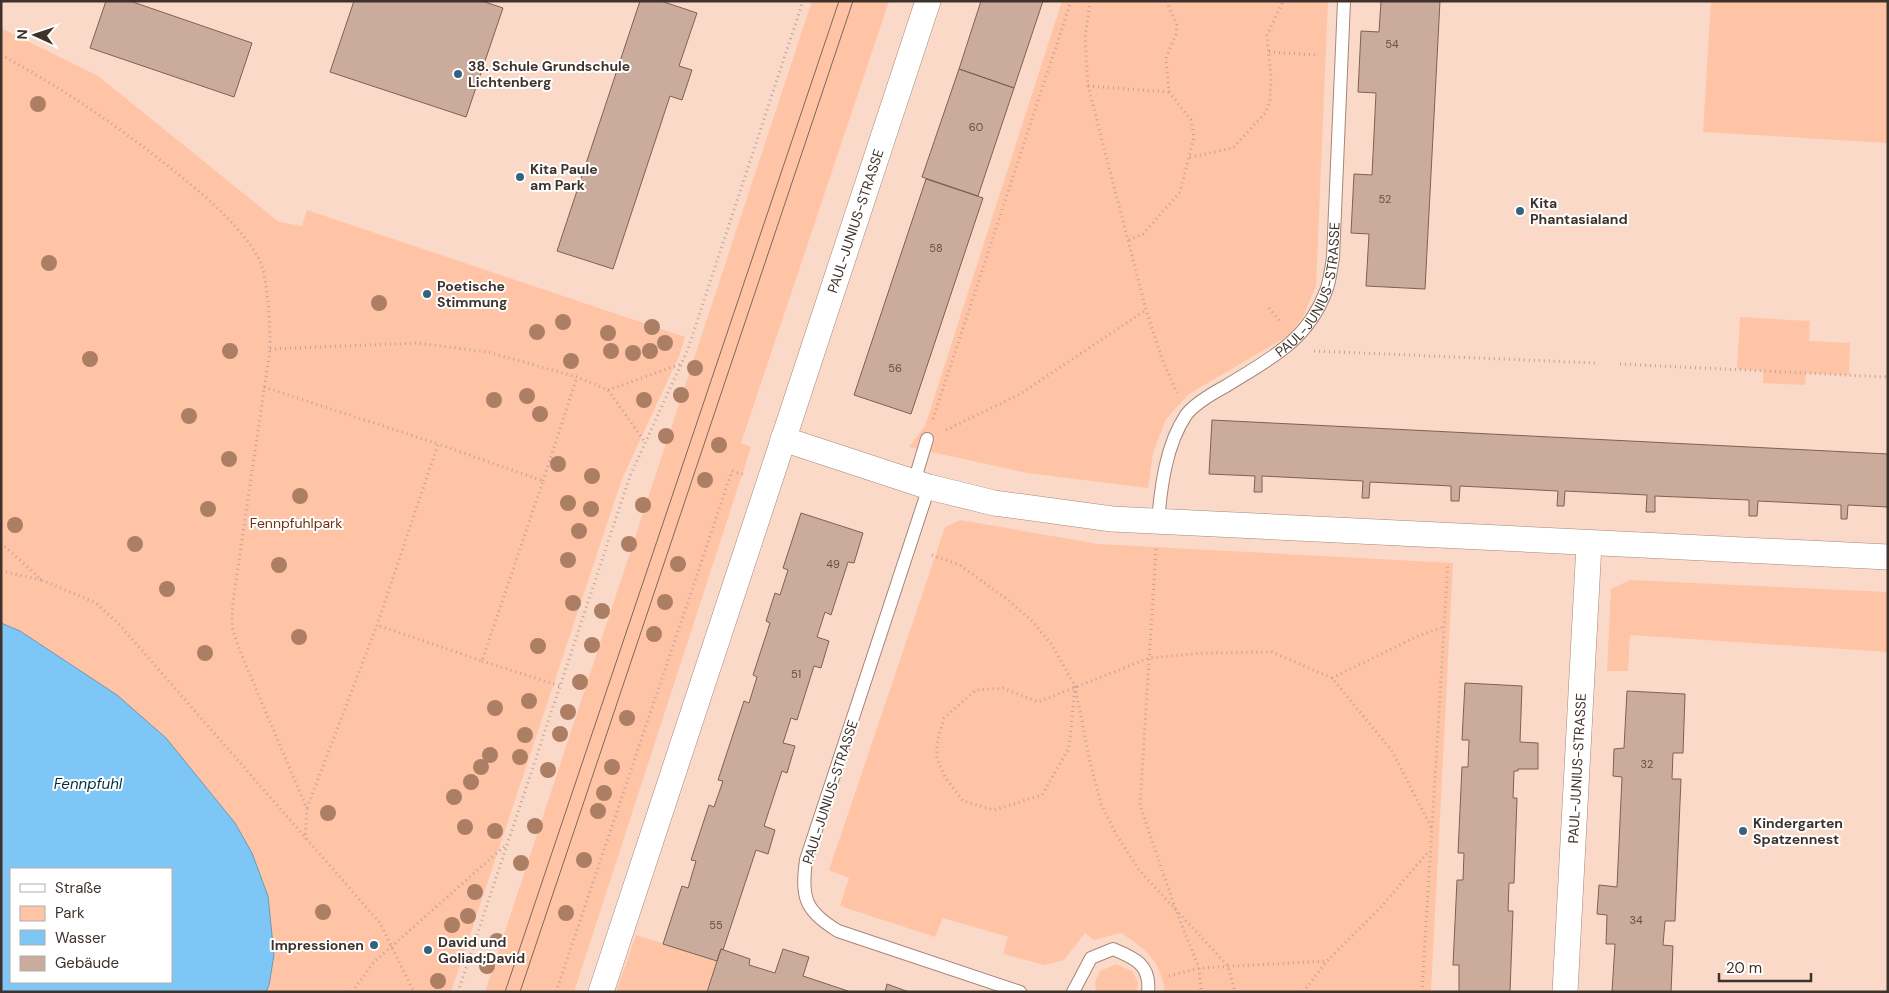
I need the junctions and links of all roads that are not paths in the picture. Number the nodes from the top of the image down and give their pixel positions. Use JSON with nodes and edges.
{"nodes":[{"id":1,"x":928,"y":1,"type":"edge"},
{"id":2,"x":1344,"y":1,"type":"edge"},
{"id":3,"x":927,"y":439,"type":"road end"},
{"id":4,"x":783,"y":440,"type":"junction"},
{"id":5,"x":922,"y":484,"type":"junction"},
{"id":6,"x":1158,"y":521,"type":"junction"},
{"id":7,"x":1589,"y":544,"type":"junction"},
{"id":8,"x":1888,"y":557,"type":"edge"},
{"id":9,"x":1149,"y":986,"type":"edge"},
{"id":10,"x":602,"y":992,"type":"edge"},
{"id":11,"x":1020,"y":992,"type":"edge"},
{"id":12,"x":1072,"y":992,"type":"edge"},
{"id":13,"x":1565,"y":992,"type":"edge"}],
"edges":[{"from":1,"to":4,"type":"street","name":"PAUL-JUNIUS-STRASSE"},
{"from":2,"to":6,"type":"lane","name":"PAUL-JUNIUS-STRASSE"},
{"from":3,"to":5,"type":"lane","name":"PAUL-JUNIUS-STRASSE"},
{"from":4,"to":5,"type":"street"},
{"from":4,"to":10,"type":"street","name":"PAUL-JUNIUS-STRASSE"},
{"from":5,"to":6,"type":"street"},
{"from":5,"to":11,"type":"lane","name":"PAUL-JUNIUS-STRASSE"},
{"from":6,"to":7,"type":"street"},
{"from":7,"to":8,"type":"street"},
{"from":7,"to":13,"type":"street","name":"PAUL-JUNIUS-STRASSE"},
{"from":9,"to":12,"type":"lane"}]}
